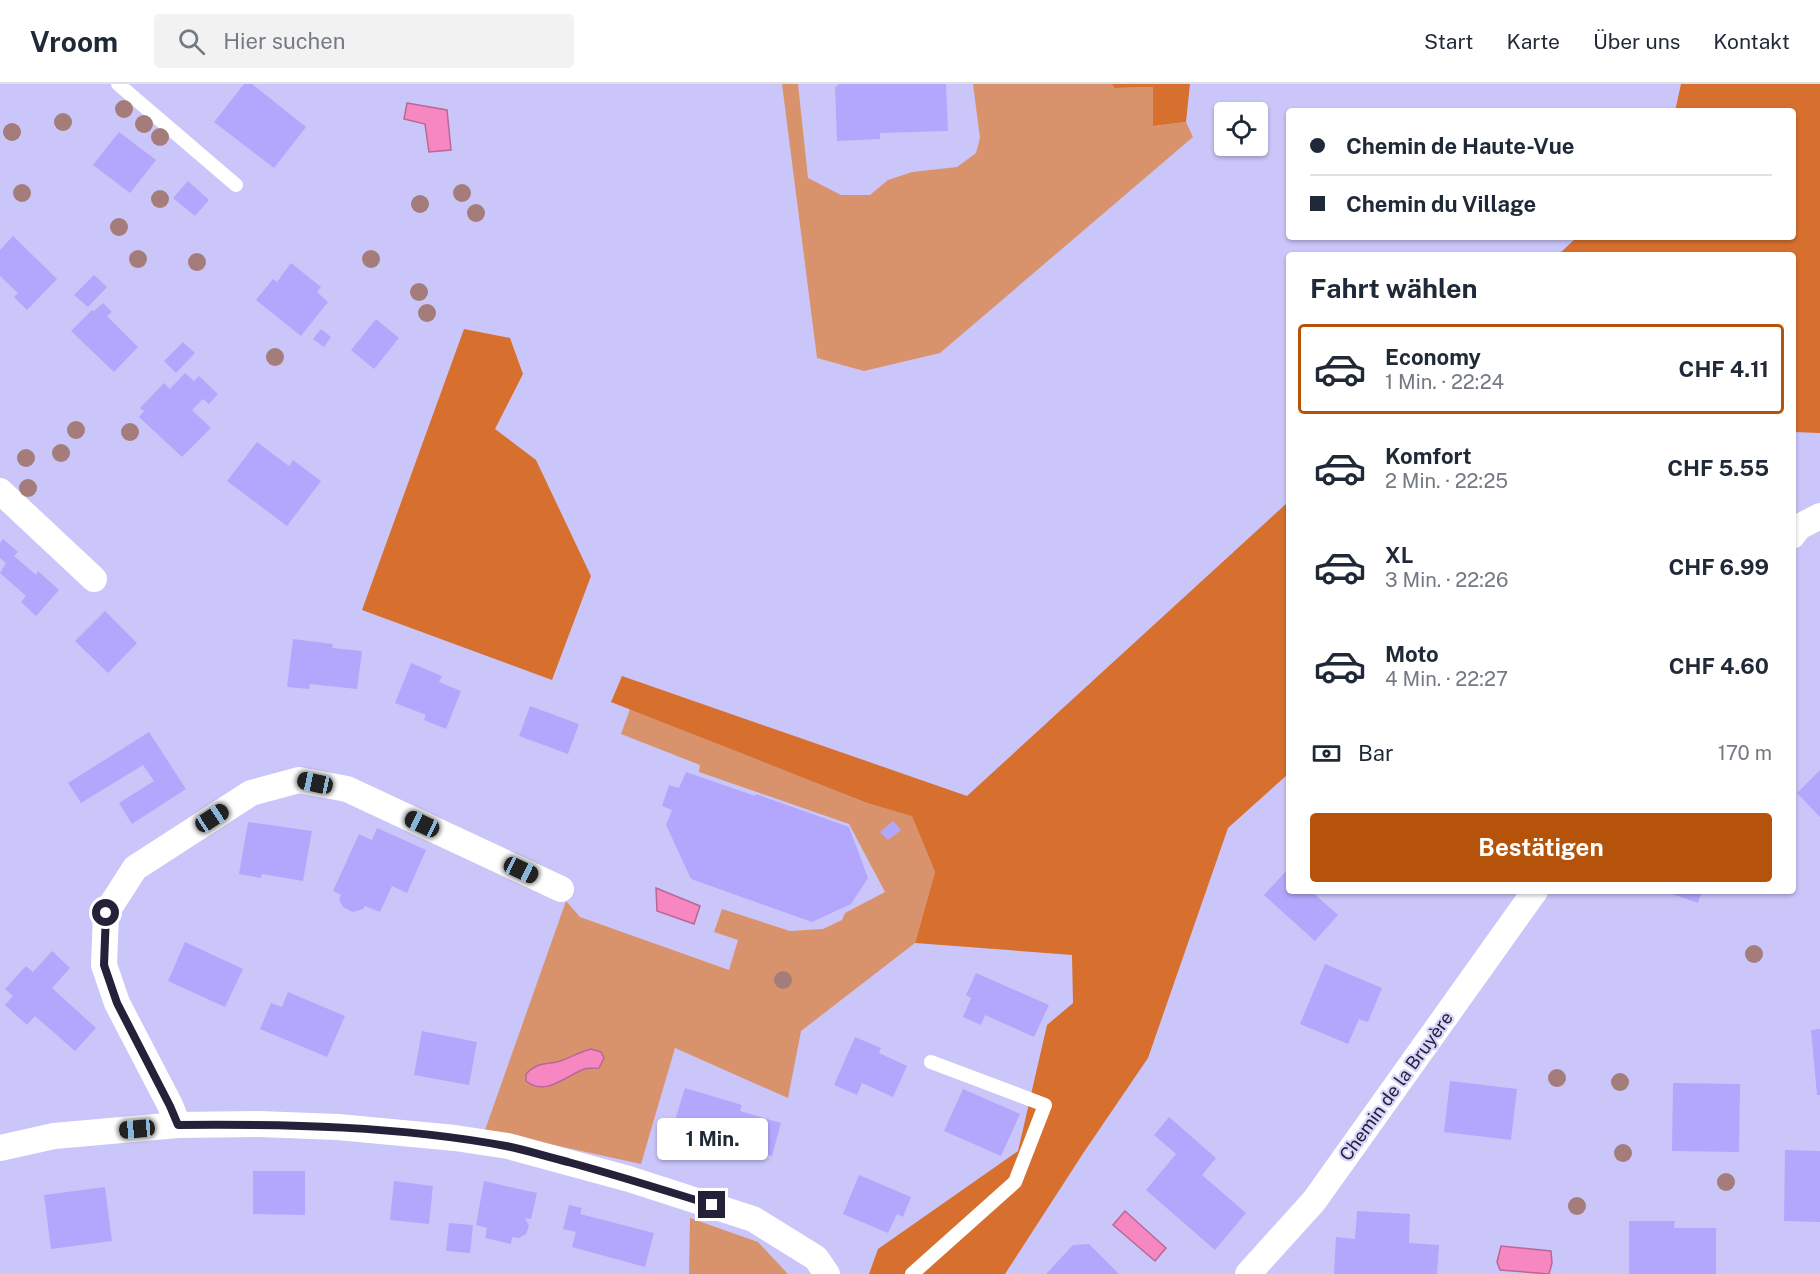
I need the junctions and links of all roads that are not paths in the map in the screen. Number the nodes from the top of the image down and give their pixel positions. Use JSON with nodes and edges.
{"nodes":[{"id":1,"x":118,"y":84,"type":"edge"},
{"id":2,"x":236,"y":185,"type":"dead end"},
{"id":3,"x":0,"y":491,"type":"edge"},
{"id":4,"x":1820,"y":516,"type":"edge"},
{"id":5,"x":1796,"y":530,"type":"edge"},
{"id":6,"x":94,"y":579,"type":"dead end"},
{"id":7,"x":561,"y":889,"type":"dead end"},
{"id":8,"x":1533,"y":894,"type":"edge"},
{"id":9,"x":930,"y":1062,"type":"dead end"},
{"id":10,"x":178,"y":1125,"type":"junction"},
{"id":11,"x":0,"y":1148,"type":"edge"},
{"id":12,"x":827,"y":1274,"type":"edge"},
{"id":13,"x":912,"y":1274,"type":"edge"},
{"id":14,"x":1248,"y":1274,"type":"edge"}],
"edges":[{"from":1,"to":2,"type":"lane"},
{"from":3,"to":6,"type":"street"},
{"from":4,"to":5,"type":"street"},
{"from":7,"to":10,"type":"street"},
{"from":8,"to":14,"type":"street","name":"Chemin de la Bruyère"},
{"from":9,"to":13,"type":"lane"},
{"from":10,"to":11,"type":"street"},
{"from":10,"to":12,"type":"street"}]}
